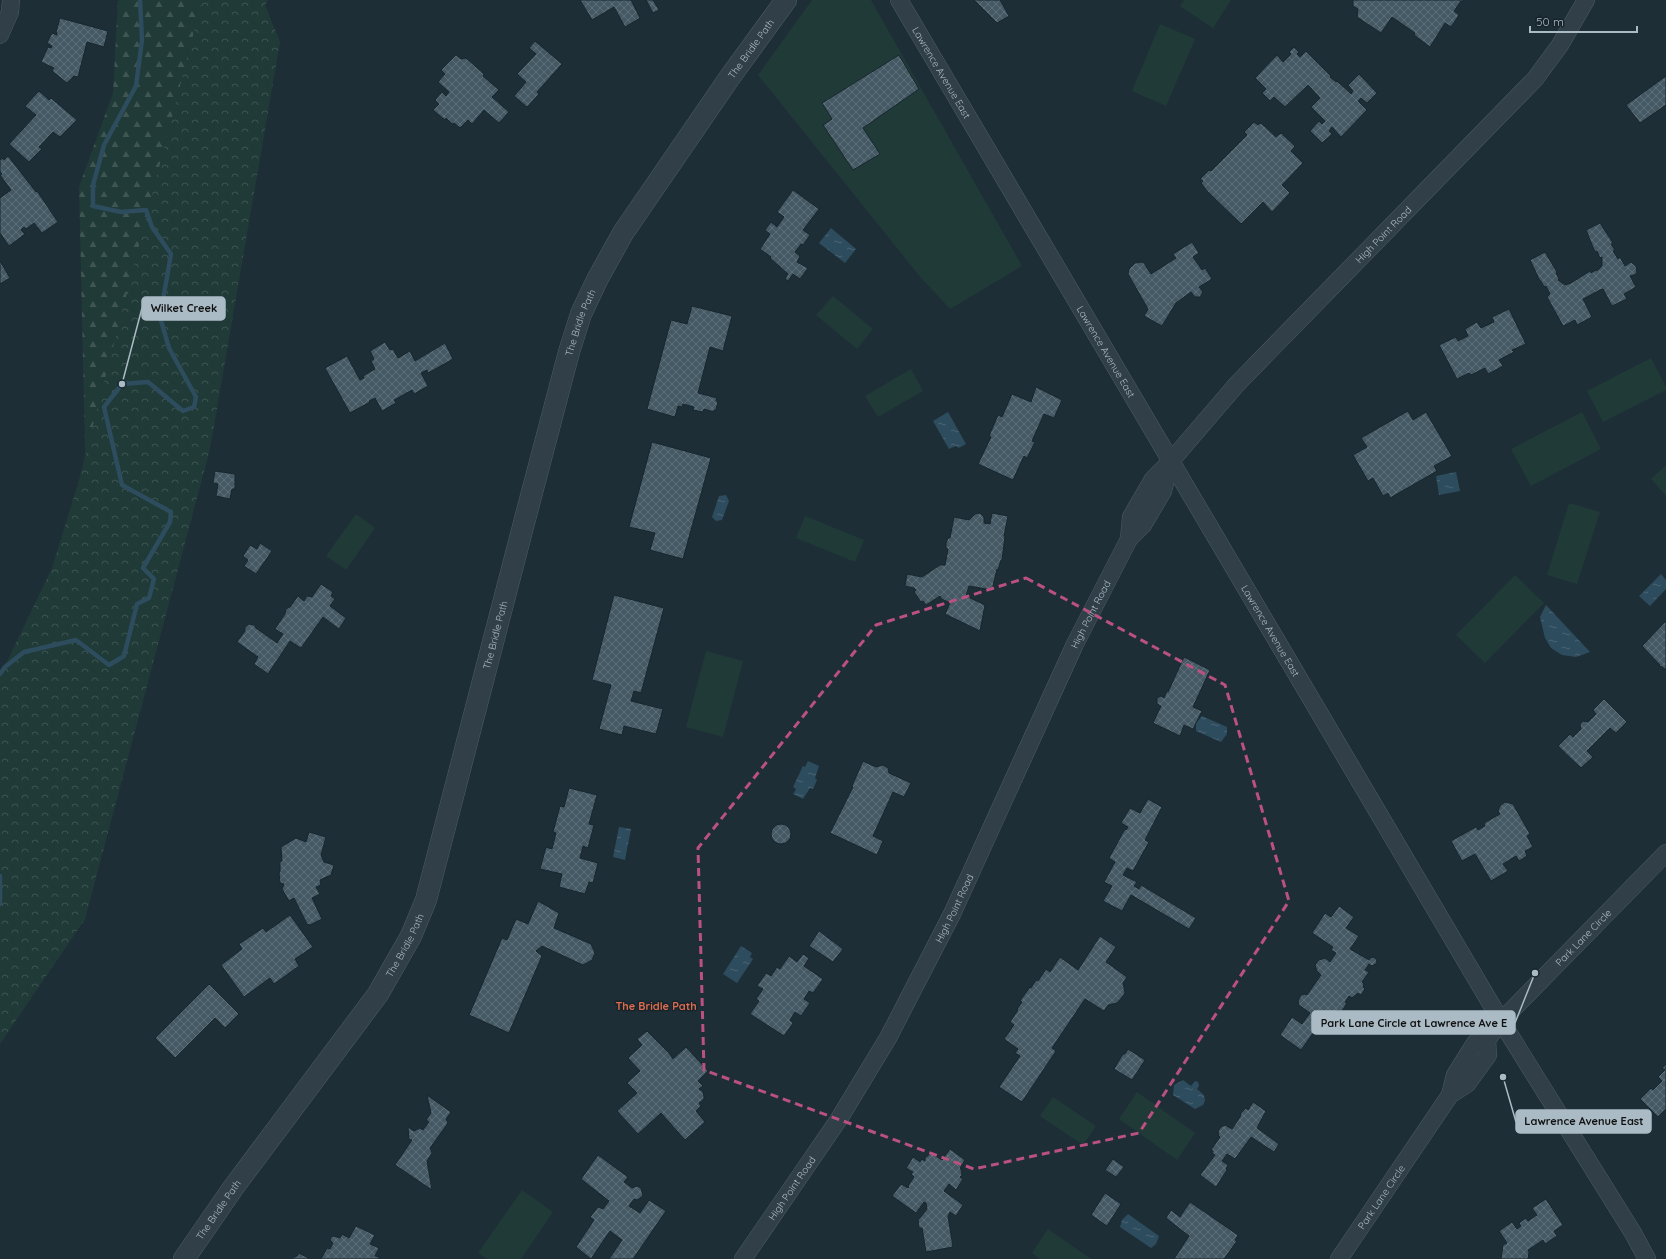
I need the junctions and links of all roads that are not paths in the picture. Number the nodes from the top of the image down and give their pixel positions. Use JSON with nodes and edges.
{"nodes":[{"id":1,"x":12,"y":0,"type":"edge"},
{"id":2,"x":786,"y":0,"type":"edge"},
{"id":3,"x":899,"y":0,"type":"edge"},
{"id":4,"x":1586,"y":0,"type":"edge"},
{"id":5,"x":0,"y":35,"type":"edge"},
{"id":6,"x":1171,"y":461,"type":"junction"},
{"id":7,"x":1666,"y":853,"type":"edge"},
{"id":8,"x":1500,"y":1021,"type":"junction"},
{"id":9,"x":184,"y":1259,"type":"edge"},
{"id":10,"x":743,"y":1259,"type":"edge"},
{"id":11,"x":1339,"y":1259,"type":"edge"},
{"id":12,"x":1647,"y":1259,"type":"edge"}],
"edges":[{"from":1,"to":5,"type":"street"},
{"from":2,"to":9,"type":"street","name":"The Bridle Path"},
{"from":3,"to":6,"type":"street","name":"Lawrence Avenue East"},
{"from":4,"to":6,"type":"street","name":"High Point Road"},
{"from":6,"to":8,"type":"street","name":"Lawrence Avenue East"},
{"from":6,"to":10,"type":"street","name":"High Point Road"},
{"from":7,"to":8,"type":"street","name":"Park Lane Circle"},
{"from":8,"to":11,"type":"street","name":"Park Lane Circle"},
{"from":8,"to":12,"type":"street","name":"Lawrence Avenue East"}]}
